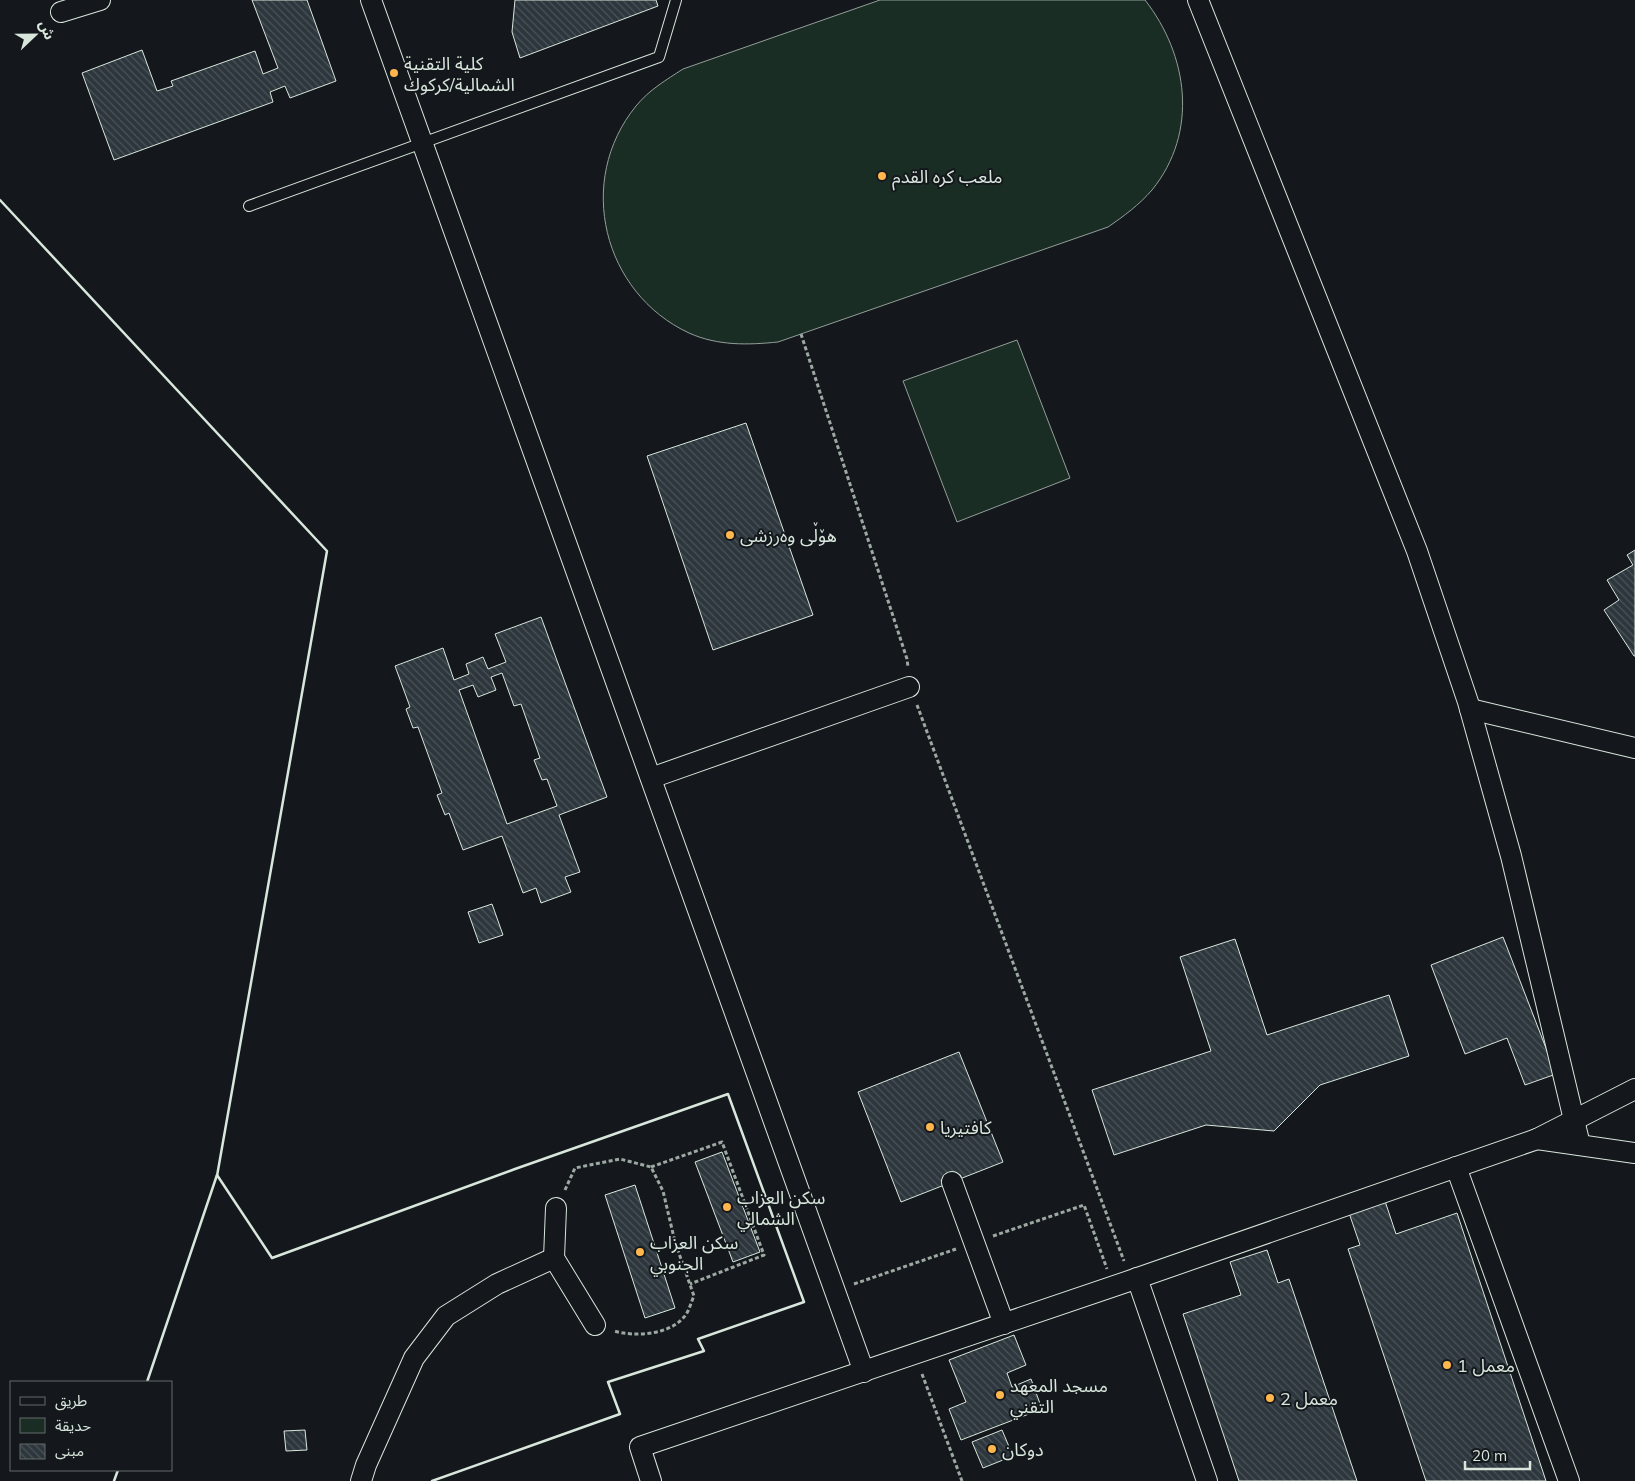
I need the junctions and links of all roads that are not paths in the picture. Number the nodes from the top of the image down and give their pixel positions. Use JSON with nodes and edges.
{"nodes":[{"id":1,"x":100,"y":0,"type":"edge"},
{"id":2,"x":371,"y":0,"type":"edge"},
{"id":3,"x":676,"y":0,"type":"edge"},
{"id":4,"x":1198,"y":0,"type":"edge"},
{"id":5,"x":62,"y":12,"type":"dead end"},
{"id":6,"x":422,"y":142,"type":"junction"},
{"id":7,"x":248,"y":206,"type":"dead end"},
{"id":8,"x":909,"y":687,"type":"road end"},
{"id":9,"x":1470,"y":709,"type":"junction"},
{"id":10,"x":1635,"y":748,"type":"edge"},
{"id":11,"x":652,"y":778,"type":"junction"},
{"id":12,"x":1635,"y":1089,"type":"edge"},
{"id":13,"x":1575,"y":1120,"type":"junction"},
{"id":14,"x":1536,"y":1139,"type":"junction"},
{"id":15,"x":1580,"y":1145,"type":"junction"},
{"id":16,"x":1635,"y":1153,"type":"edge"},
{"id":17,"x":1456,"y":1167,"type":"junction"},
{"id":18,"x":952,"y":1182,"type":"dead end"},
{"id":19,"x":556,"y":1208,"type":"road end"},
{"id":20,"x":554,"y":1258,"type":"junction"},
{"id":21,"x":1127,"y":1282,"type":"junction"},
{"id":22,"x":1004,"y":1324,"type":"junction"},
{"id":23,"x":595,"y":1325,"type":"road end"},
{"id":24,"x":864,"y":1372,"type":"junction"},
{"id":25,"x":362,"y":1481,"type":"edge"},
{"id":26,"x":651,"y":1481,"type":"edge"},
{"id":27,"x":1207,"y":1481,"type":"edge"},
{"id":28,"x":1569,"y":1481,"type":"edge"}],
"edges":[{"from":1,"to":5,"type":"street"},
{"from":2,"to":6,"type":"street"},
{"from":3,"to":6,"type":"lane"},
{"from":4,"to":9,"type":"street"},
{"from":6,"to":7,"type":"lane"},
{"from":6,"to":11,"type":"street"},
{"from":8,"to":11,"type":"street"},
{"from":9,"to":10,"type":"street"},
{"from":9,"to":13,"type":"street"},
{"from":11,"to":24,"type":"street"},
{"from":12,"to":13,"type":"street"},
{"from":13,"to":14,"type":"street"},
{"from":13,"to":15,"type":"street"},
{"from":14,"to":15,"type":"street"},
{"from":14,"to":17,"type":"street"},
{"from":15,"to":16,"type":"street"},
{"from":17,"to":21,"type":"street"},
{"from":17,"to":28,"type":"street"},
{"from":18,"to":22,"type":"street"},
{"from":19,"to":20,"type":"street"},
{"from":20,"to":23,"type":"street"},
{"from":20,"to":25,"type":"street"},
{"from":21,"to":22,"type":"street"},
{"from":21,"to":27,"type":"street"},
{"from":22,"to":24,"type":"street"},
{"from":24,"to":26,"type":"street"}]}
